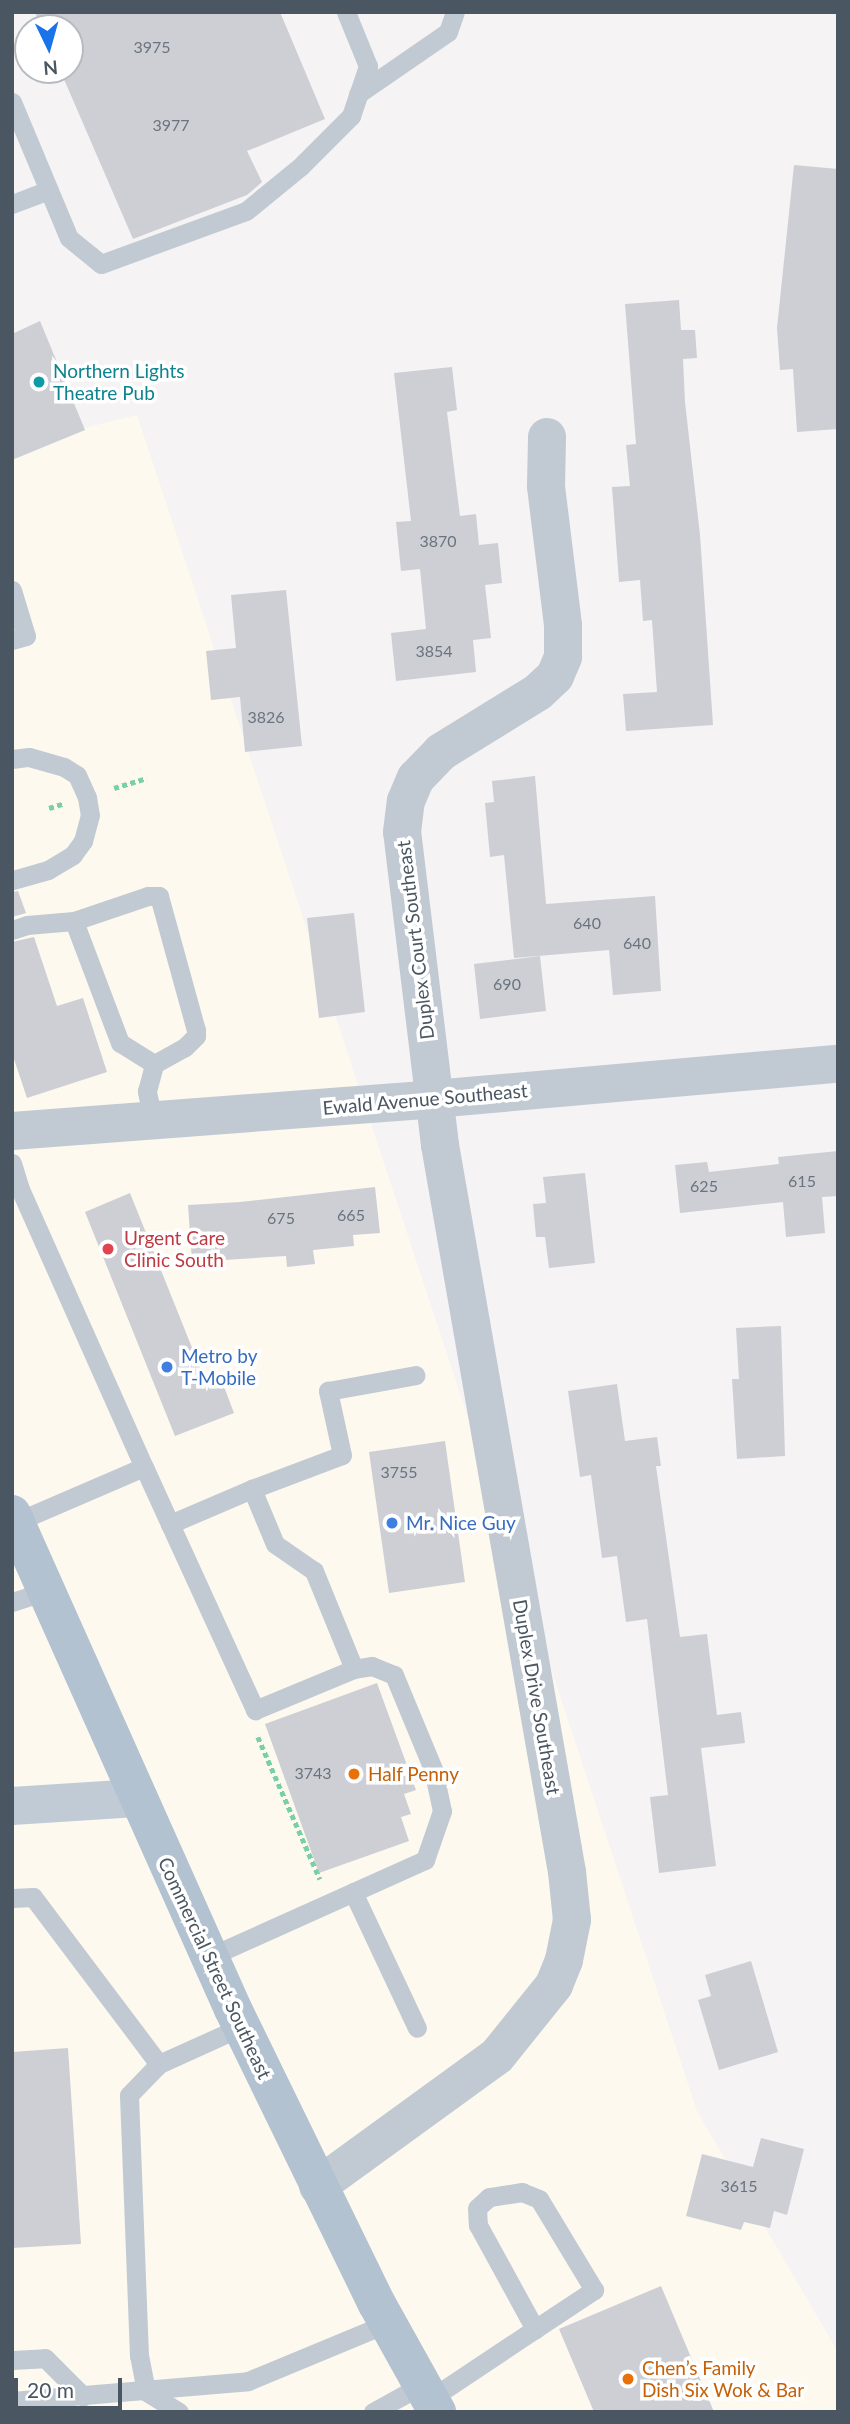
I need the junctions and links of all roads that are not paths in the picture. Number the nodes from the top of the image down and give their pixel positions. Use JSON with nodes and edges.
{"nodes":[{"id":1,"x":346,"y":12,"type":"edge"},
{"id":2,"x":455,"y":12,"type":"edge"},
{"id":3,"x":358,"y":94,"type":"junction"},
{"id":4,"x":12,"y":102,"type":"edge"},
{"id":5,"x":48,"y":190,"type":"junction"},
{"id":6,"x":12,"y":204,"type":"edge"},
{"id":7,"x":547,"y":437,"type":"dead end"},
{"id":8,"x":12,"y":590,"type":"edge"},
{"id":9,"x":12,"y":640,"type":"edge"},
{"id":10,"x":12,"y":759,"type":"edge"},
{"id":11,"x":12,"y":880,"type":"edge"},
{"id":12,"x":74,"y":921,"type":"junction"},
{"id":13,"x":21,"y":927,"type":"edge"},
{"id":14,"x":154,"y":1064,"type":"junction"},
{"id":15,"x":838,"y":1064,"type":"edge"},
{"id":16,"x":434,"y":1099,"type":"junction"},
{"id":17,"x":153,"y":1120,"type":"junction"},
{"id":18,"x":12,"y":1131,"type":"edge"},
{"id":19,"x":12,"y":1163,"type":"edge"},
{"id":20,"x":416,"y":1374,"type":"dead end"},
{"id":21,"x":144,"y":1467,"type":"junction"},
{"id":22,"x":252,"y":1489,"type":"junction"},
{"id":23,"x":14,"y":1518,"type":"edge"},
{"id":24,"x":170,"y":1524,"type":"junction"},
{"id":25,"x":29,"y":1597,"type":"edge"},
{"id":26,"x":354,"y":1669,"type":"junction"},
{"id":27,"x":137,"y":1798,"type":"junction"},
{"id":28,"x":12,"y":1806,"type":"edge"},
{"id":29,"x":353,"y":1892,"type":"junction"},
{"id":30,"x":12,"y":1898,"type":"edge"},
{"id":31,"x":209,"y":1957,"type":"junction"},
{"id":32,"x":242,"y":2027,"type":"junction"},
{"id":33,"x":417,"y":2028,"type":"dead end"},
{"id":34,"x":159,"y":2064,"type":"junction"},
{"id":35,"x":318,"y":2186,"type":"junction"},
{"id":36,"x":388,"y":2323,"type":"junction"},
{"id":37,"x":535,"y":2329,"type":"junction"},
{"id":38,"x":12,"y":2360,"type":"edge"},
{"id":39,"x":146,"y":2391,"type":"junction"},
{"id":40,"x":83,"y":2396,"type":"junction"},
{"id":41,"x":430,"y":2399,"type":"edge"},
{"id":42,"x":12,"y":2401,"type":"edge"},
{"id":43,"x":179,"y":2412,"type":"edge"},
{"id":44,"x":373,"y":2412,"type":"edge"}],
"edges":[{"from":1,"to":3,"type":"lane"},
{"from":2,"to":3,"type":"lane"},
{"from":3,"to":5,"type":"lane"},
{"from":4,"to":5,"type":"lane"},
{"from":5,"to":6,"type":"lane"},
{"from":7,"to":16,"type":"street","name":"Duplex Court Southeast"},
{"from":8,"to":9,"type":"lane"},
{"from":10,"to":11,"type":"lane"},
{"from":12,"to":13,"type":"lane"},
{"from":12,"to":14,"type":"lane"},
{"from":12,"to":14,"type":"lane"},
{"from":14,"to":17,"type":"lane"},
{"from":15,"to":16,"type":"street","name":"Ewald Avenue Southeast"},
{"from":16,"to":17,"type":"street","name":"Ewald Avenue Southeast"},
{"from":16,"to":35,"type":"street","name":"Duplex Drive Southeast"},
{"from":17,"to":18,"type":"street","name":"Ewald Avenue Southeast"},
{"from":19,"to":21,"type":"lane"},
{"from":20,"to":22,"type":"lane"},
{"from":21,"to":23,"type":"lane"},
{"from":21,"to":24,"type":"lane"},
{"from":22,"to":24,"type":"lane"},
{"from":22,"to":26,"type":"lane"},
{"from":23,"to":25,"type":"main road","name":"Commercial Street Southeast"},
{"from":24,"to":26,"type":"lane"},
{"from":25,"to":27,"type":"main road","name":"Commercial Street Southeast"},
{"from":26,"to":29,"type":"lane"},
{"from":27,"to":28,"type":"street"},
{"from":27,"to":31,"type":"main road","name":"Commercial Street Southeast"},
{"from":29,"to":31,"type":"lane"},
{"from":29,"to":33,"type":"lane"},
{"from":30,"to":34,"type":"lane"},
{"from":31,"to":32,"type":"main road","name":"Commercial Street Southeast"},
{"from":32,"to":34,"type":"lane"},
{"from":32,"to":35,"type":"main road","name":"Commercial Street Southeast"},
{"from":34,"to":39,"type":"lane"},
{"from":35,"to":36,"type":"main road","name":"Commercial Street Southeast"},
{"from":36,"to":39,"type":"lane"},
{"from":36,"to":41,"type":"main road","name":"Commercial Street Southeast"},
{"from":37,"to":37,"type":"lane"},
{"from":37,"to":41,"type":"lane"},
{"from":38,"to":40,"type":"lane"},
{"from":39,"to":40,"type":"lane"},
{"from":39,"to":43,"type":"lane"},
{"from":40,"to":42,"type":"lane"},
{"from":41,"to":44,"type":"lane"}]}
